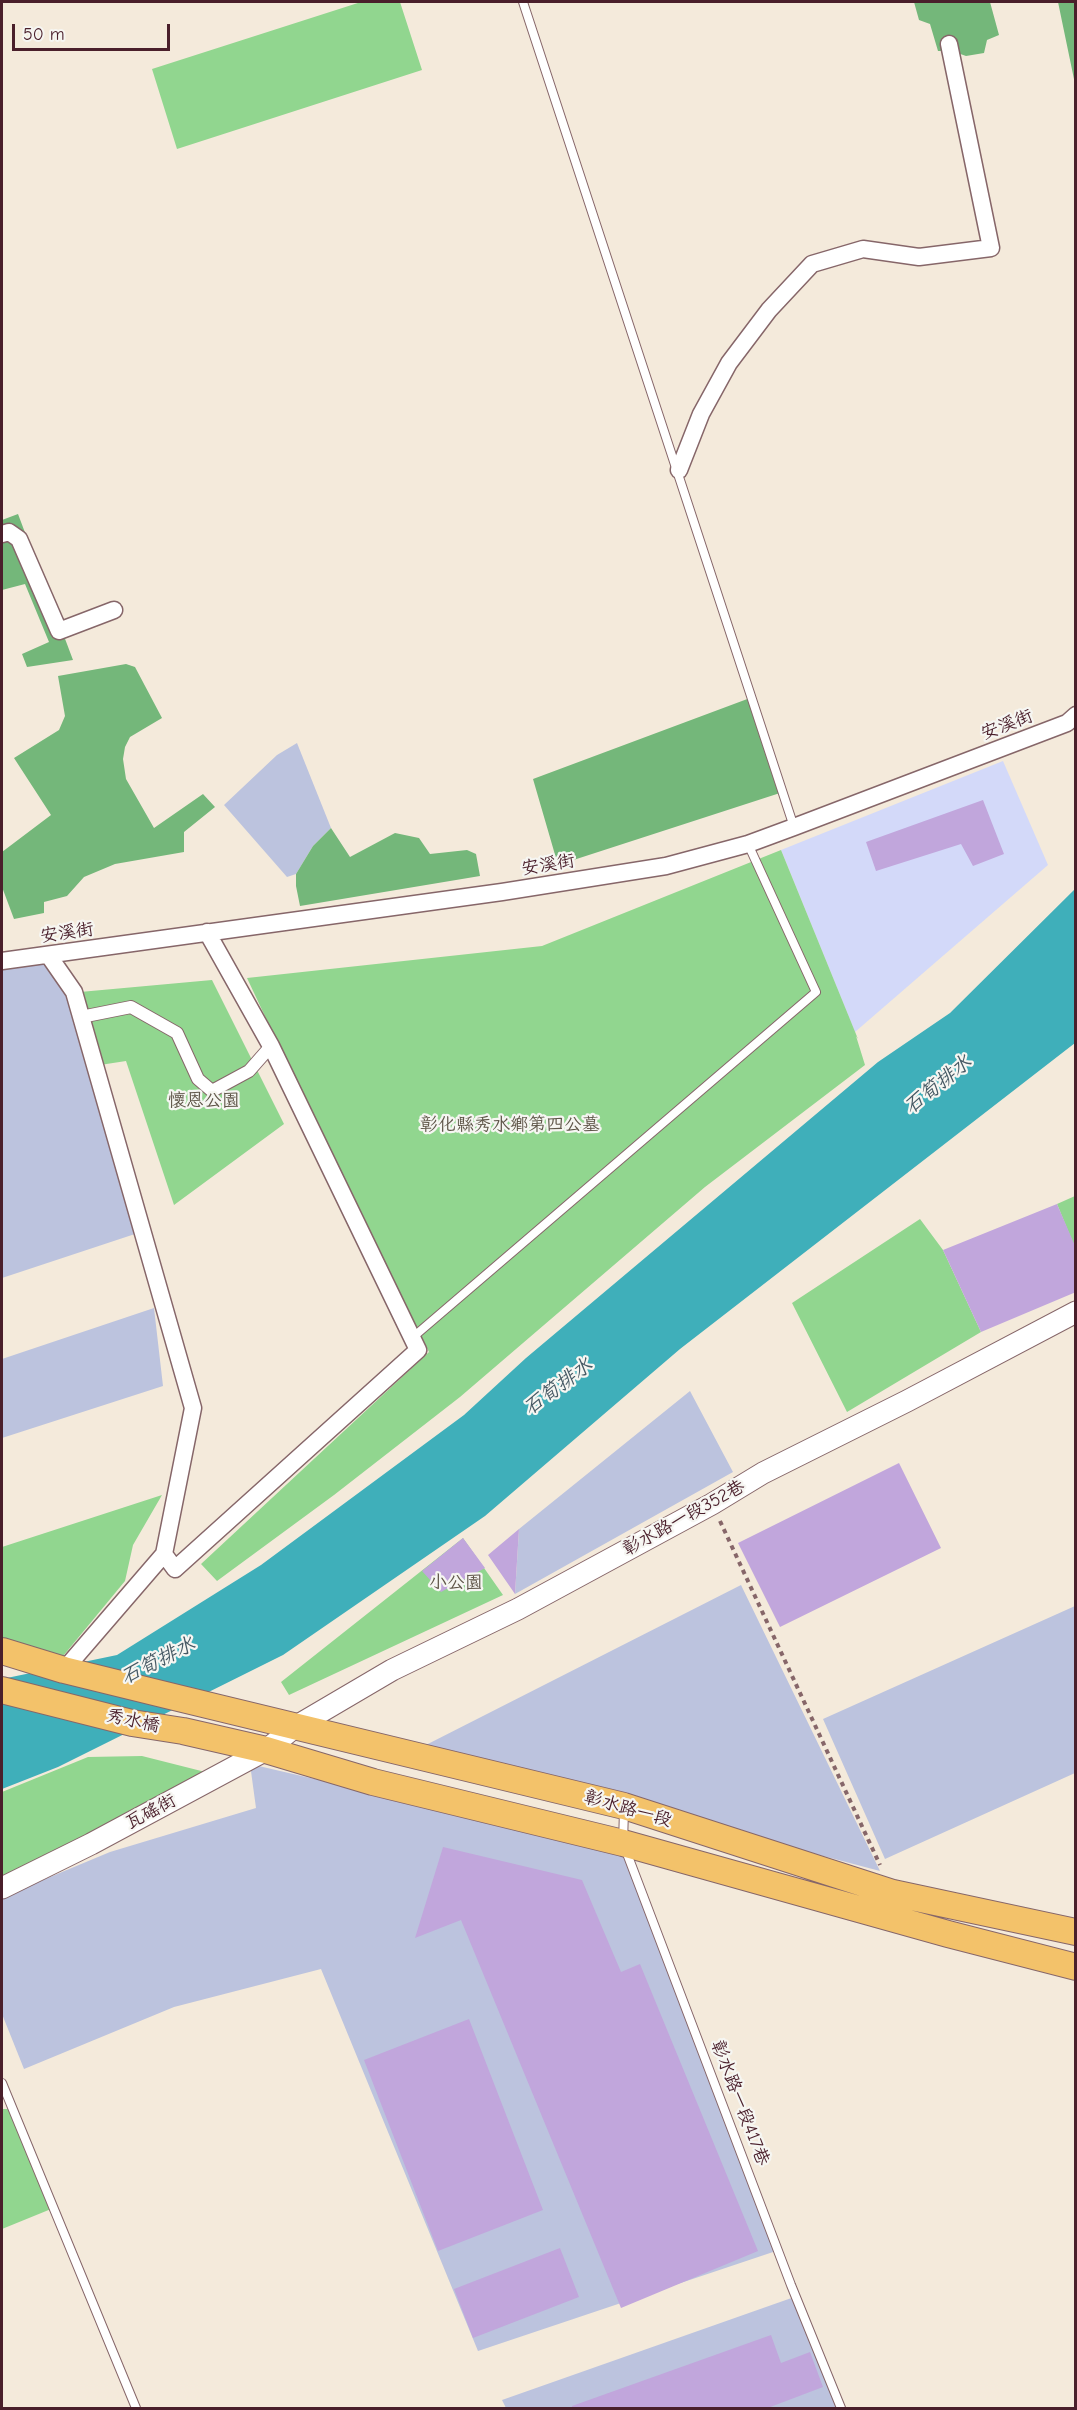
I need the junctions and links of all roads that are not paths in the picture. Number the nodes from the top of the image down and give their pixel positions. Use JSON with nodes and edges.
{"nodes":[{"id":1,"x":523,"y":2,"type":"edge"},
{"id":2,"x":949,"y":44,"type":"dead end"},
{"id":3,"x":679,"y":470,"type":"junction"},
{"id":4,"x":2,"y":534,"type":"edge"},
{"id":5,"x":114,"y":610,"type":"dead end"},
{"id":6,"x":1076,"y":715,"type":"edge"},
{"id":7,"x":795,"y":827,"type":"junction"},
{"id":8,"x":748,"y":844,"type":"junction"},
{"id":9,"x":207,"y":932,"type":"junction"},
{"id":10,"x":49,"y":956,"type":"junction"},
{"id":11,"x":2,"y":961,"type":"edge"},
{"id":12,"x":81,"y":1017,"type":"junction"},
{"id":13,"x":271,"y":1046,"type":"junction"},
{"id":14,"x":1076,"y":1312,"type":"edge"},
{"id":15,"x":412,"y":1338,"type":"junction"},
{"id":16,"x":164,"y":1554,"type":"junction"},
{"id":17,"x":2,"y":1651,"type":"edge"},
{"id":18,"x":64,"y":1670,"type":"junction"},
{"id":19,"x":2,"y":1690,"type":"edge"},
{"id":20,"x":178,"y":1698,"type":"joint"},
{"id":21,"x":295,"y":1727,"type":"junction"},
{"id":22,"x":266,"y":1750,"type":"junction"},
{"id":23,"x":624,"y":1806,"type":"junction"},
{"id":24,"x":623,"y":1843,"type":"junction"},
{"id":25,"x":2,"y":1888,"type":"edge"},
{"id":26,"x":1076,"y":1932,"type":"edge"},
{"id":27,"x":1076,"y":1967,"type":"edge"},
{"id":28,"x":2,"y":2083,"type":"edge"},
{"id":29,"x":136,"y":2409,"type":"edge"},
{"id":30,"x":841,"y":2409,"type":"edge"}],
"edges":[{"from":1,"to":3,"type":"lane"},
{"from":2,"to":3,"type":"street"},
{"from":3,"to":7,"type":"lane"},
{"from":4,"to":5,"type":"street"},
{"from":6,"to":7,"type":"street","name":"安溪街"},
{"from":7,"to":8,"type":"street","name":"安溪街"},
{"from":8,"to":9,"type":"street","name":"安溪街"},
{"from":8,"to":15,"type":"lane"},
{"from":9,"to":10,"type":"street","name":"安溪街"},
{"from":9,"to":13,"type":"street"},
{"from":10,"to":11,"type":"street","name":"安溪街"},
{"from":10,"to":12,"type":"street"},
{"from":12,"to":13,"type":"street"},
{"from":12,"to":16,"type":"street"},
{"from":13,"to":15,"type":"street"},
{"from":14,"to":21,"type":"street","name":"彰水路一段352巷"},
{"from":15,"to":16,"type":"street"},
{"from":16,"to":18,"type":"street"},
{"from":17,"to":18,"type":"main road","name":"秀水橋"},
{"from":18,"to":20,"type":"main road","name":"秀水橋"},
{"from":19,"to":22,"type":"main road","name":"秀水橋"},
{"from":20,"to":21,"type":"main road","name":"彰水路一段"},
{"from":21,"to":22,"type":"street","name":"瓦磘街"},
{"from":21,"to":23,"type":"main road","name":"彰水路一段"},
{"from":22,"to":24,"type":"main road","name":"彰水路一段"},
{"from":22,"to":25,"type":"street","name":"瓦磘街"},
{"from":23,"to":24,"type":"lane","name":"彰水路一段417巷"},
{"from":23,"to":26,"type":"main road","name":"彰水路一段"},
{"from":24,"to":27,"type":"main road","name":"彰水路一段"},
{"from":24,"to":30,"type":"lane","name":"彰水路一段417巷"},
{"from":28,"to":29,"type":"lane"}]}
